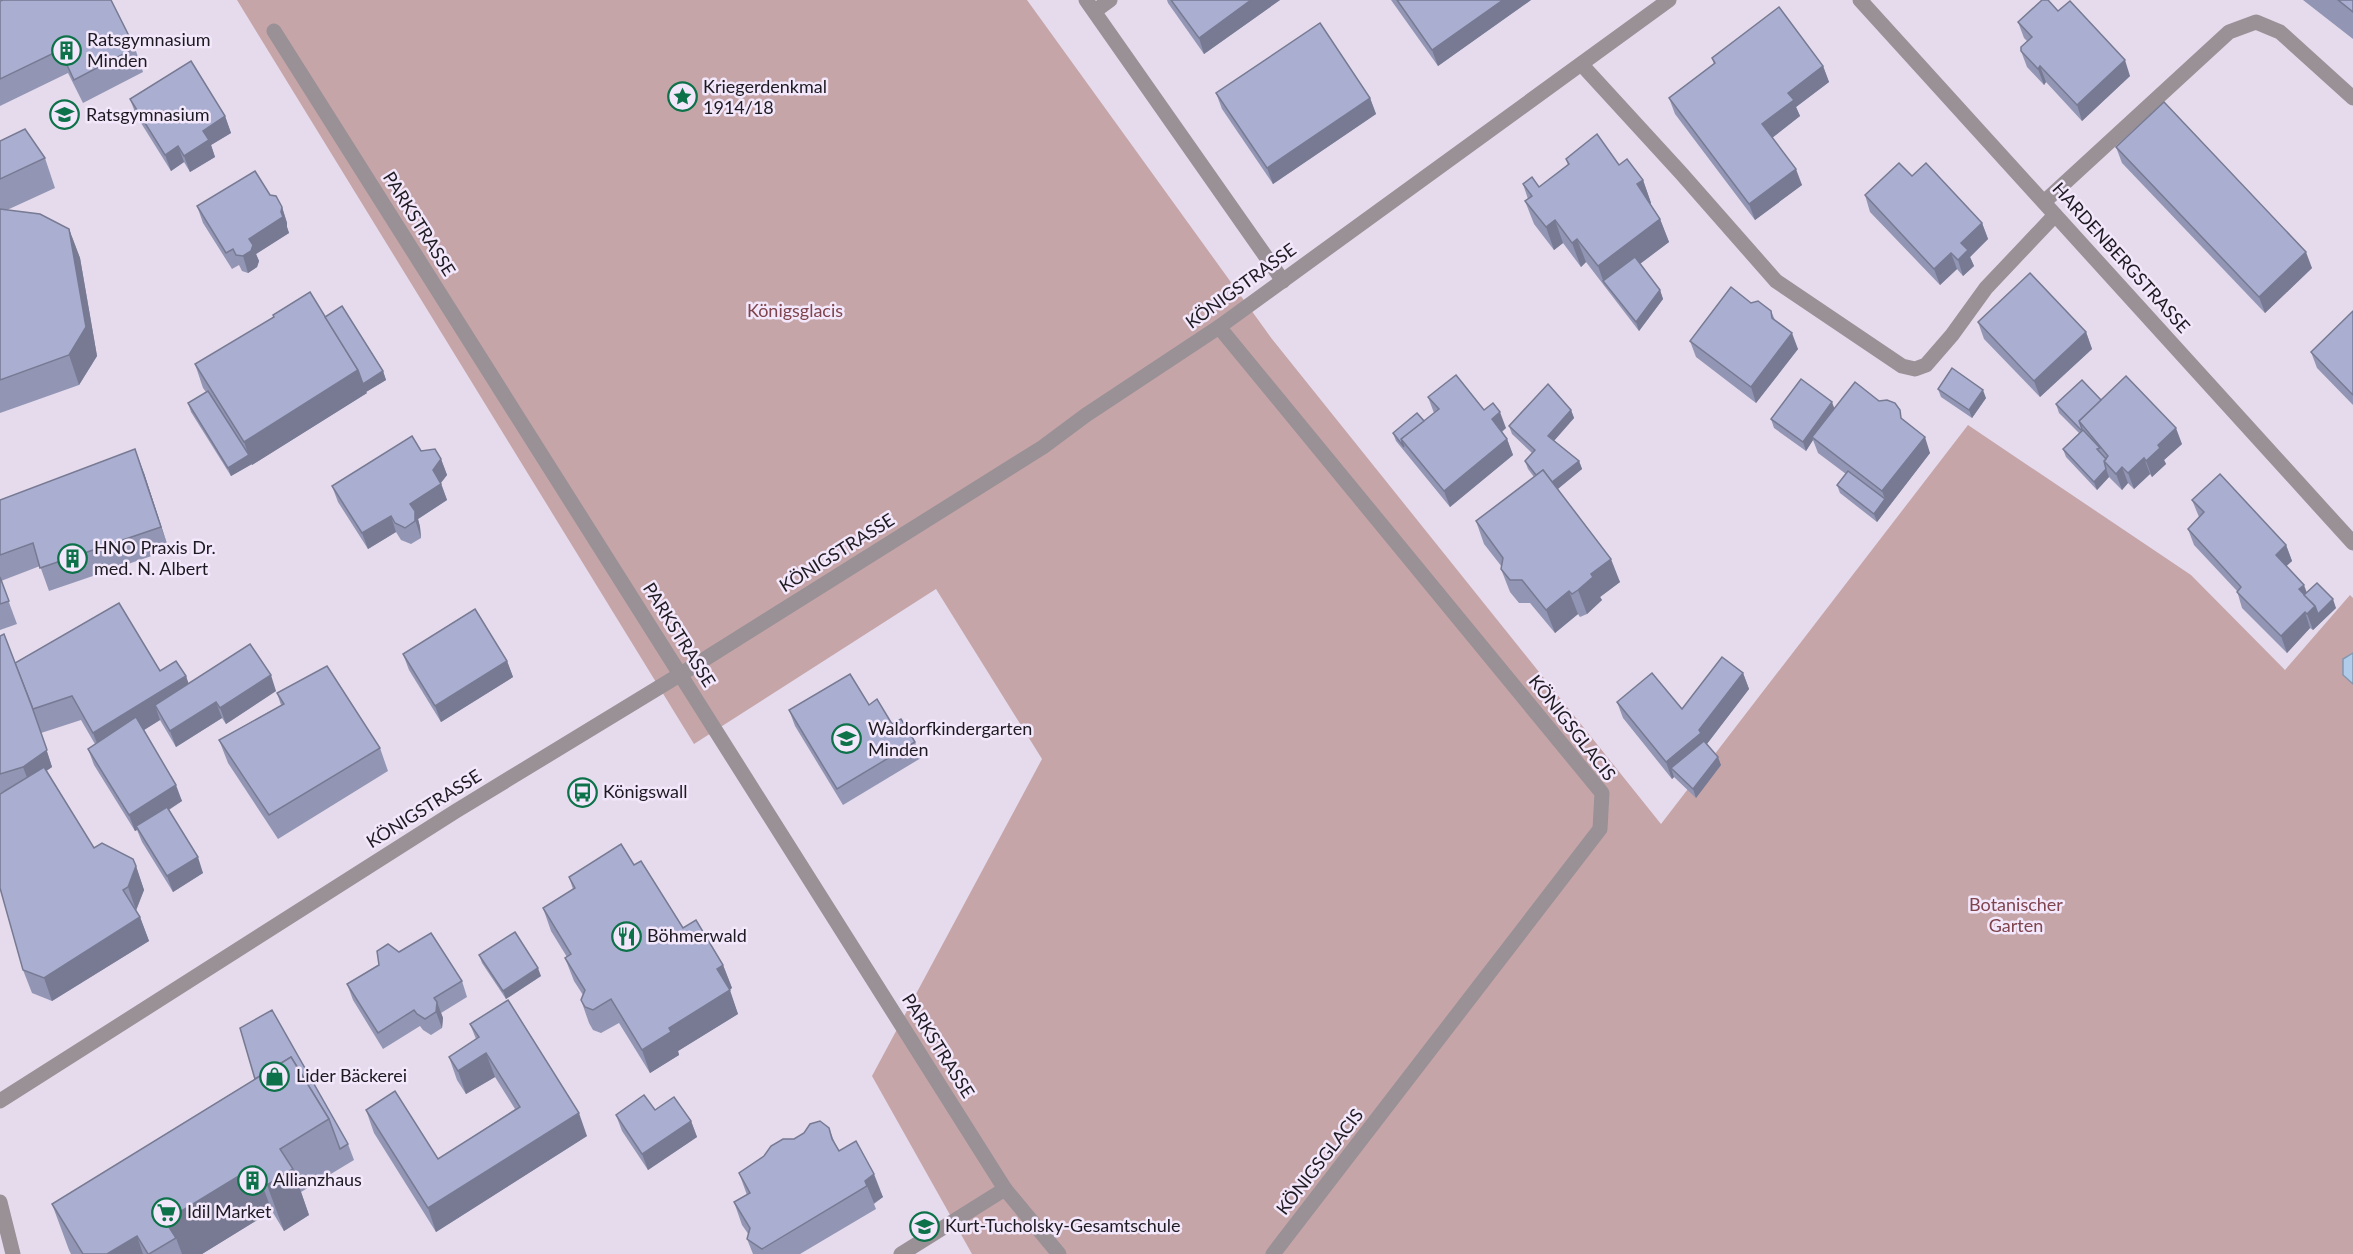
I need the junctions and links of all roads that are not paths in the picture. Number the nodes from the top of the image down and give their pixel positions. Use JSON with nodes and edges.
{"nodes":[{"id":1,"x":1110,"y":0,"type":"edge"},
{"id":2,"x":1670,"y":0,"type":"edge"},
{"id":3,"x":1860,"y":0,"type":"edge"},
{"id":4,"x":1090,"y":6,"type":"edge"},
{"id":5,"x":274,"y":31,"type":"dead end"},
{"id":6,"x":1582,"y":65,"type":"junction"},
{"id":7,"x":2353,"y":98,"type":"edge"},
{"id":8,"x":2044,"y":202,"type":"junction"},
{"id":9,"x":2055,"y":215,"type":"junction"},
{"id":10,"x":1283,"y":280,"type":"junction"},
{"id":11,"x":1219,"y":327,"type":"junction"},
{"id":12,"x":2353,"y":543,"type":"edge"},
{"id":13,"x":681,"y":674,"type":"junction"},
{"id":14,"x":0,"y":1101,"type":"edge"},
{"id":15,"x":1005,"y":1189,"type":"junction"},
{"id":16,"x":0,"y":1202,"type":"edge"},
{"id":17,"x":13,"y":1254,"type":"edge"},
{"id":18,"x":901,"y":1254,"type":"edge"},
{"id":19,"x":1059,"y":1254,"type":"edge"},
{"id":20,"x":1274,"y":1254,"type":"edge"}],
"edges":[{"from":1,"to":4,"type":"street"},
{"from":2,"to":6,"type":"street","name":"KÖNIGSTRASSE"},
{"from":3,"to":8,"type":"street","name":"HARDENBERGSTRASSE"},
{"from":4,"to":10,"type":"street"},
{"from":5,"to":13,"type":"street","name":"PARKSTRASSE"},
{"from":6,"to":9,"type":"street"},
{"from":6,"to":10,"type":"street","name":"KÖNIGSTRASSE"},
{"from":7,"to":8,"type":"street"},
{"from":8,"to":9,"type":"street","name":"HARDENBERGSTRASSE"},
{"from":9,"to":12,"type":"street","name":"HARDENBERGSTRASSE"},
{"from":10,"to":11,"type":"street","name":"KÖNIGSTRASSE"},
{"from":11,"to":13,"type":"street","name":"KÖNIGSTRASSE"},
{"from":11,"to":20,"type":"street","name":"KÖNIGSGLACIS"},
{"from":13,"to":14,"type":"street","name":"KÖNIGSTRASSE"},
{"from":13,"to":15,"type":"street","name":"PARKSTRASSE"},
{"from":15,"to":18,"type":"street"},
{"from":15,"to":19,"type":"street","name":"PARKSTRASSE"},
{"from":16,"to":17,"type":"street"}]}
